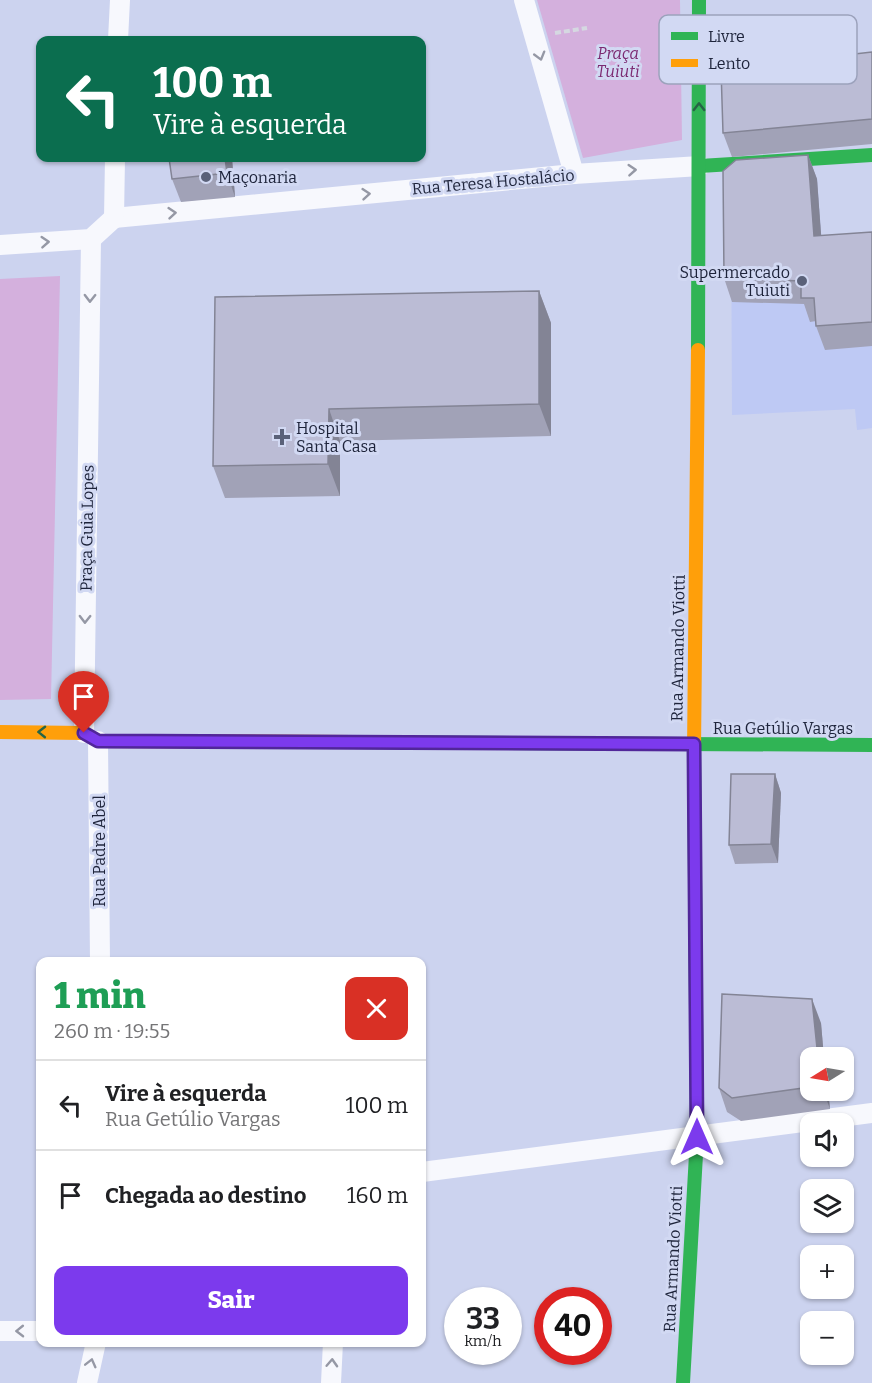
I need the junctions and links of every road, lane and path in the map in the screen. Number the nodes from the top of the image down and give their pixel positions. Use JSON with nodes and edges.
{"nodes":[{"id":1,"x":120,"y":0,"type":"edge"},
{"id":2,"x":524,"y":0,"type":"edge"},
{"id":3,"x":699,"y":0,"type":"edge"},
{"id":4,"x":699,"y":15,"type":"edge"},
{"id":5,"x":587,"y":28,"type":"dead end"},
{"id":6,"x":552,"y":34,"type":"dead end"},
{"id":7,"x":118,"y":36,"type":"edge"},
{"id":8,"x":700,"y":84,"type":"edge"},
{"id":9,"x":872,"y":155,"type":"edge"},
{"id":10,"x":115,"y":162,"type":"edge"},
{"id":11,"x":700,"y":166,"type":"junction"},
{"id":12,"x":574,"y":174,"type":"junction"},
{"id":13,"x":114,"y":218,"type":"junction"},
{"id":14,"x":91,"y":239,"type":"junction"},
{"id":15,"x":0,"y":245,"type":"edge"},
{"id":16,"x":0,"y":732,"type":"edge"},
{"id":17,"x":91,"y":737,"type":"junction"},
{"id":18,"x":694,"y":744,"type":"junction"},
{"id":19,"x":872,"y":745,"type":"edge"},
{"id":20,"x":100,"y":957,"type":"edge"},
{"id":21,"x":872,"y":1113,"type":"edge"},
{"id":22,"x":697,"y":1137,"type":"junction"},
{"id":23,"x":426,"y":1171,"type":"edge"},
{"id":24,"x":0,"y":1331,"type":"edge"},
{"id":25,"x":36,"y":1331,"type":"edge"},
{"id":26,"x":95,"y":1347,"type":"edge"},
{"id":27,"x":333,"y":1347,"type":"edge"},
{"id":28,"x":87,"y":1383,"type":"edge"},
{"id":29,"x":331,"y":1383,"type":"edge"},
{"id":30,"x":683,"y":1383,"type":"edge"}],
"edges":[{"from":1,"to":7,"type":"street"},
{"from":2,"to":12,"type":"street","one_way":true},
{"from":4,"to":3,"type":"street","one_way":true},
{"from":5,"to":6,"type":"path"},
{"from":11,"to":8,"type":"street","one_way":true},
{"from":9,"to":11,"type":"street","name":"Rua Teresa Hostalácio"},
{"from":10,"to":13,"type":"street"},
{"from":12,"to":11,"type":"street","name":"Rua Teresa Hostalácio","one_way":true},
{"from":11,"to":18,"type":"street","name":"Rua Armando Viotti"},
{"from":13,"to":12,"type":"street","name":"Rua Teresa Hostalácio","one_way":true},
{"from":13,"to":14,"type":"street"},
{"from":15,"to":14,"type":"street","one_way":true},
{"from":14,"to":17,"type":"street","name":"Praça Guia Lopes","one_way":true},
{"from":17,"to":16,"type":"street","one_way":true},
{"from":17,"to":18,"type":"street","name":"Rua Getúlio Vargas"},
{"from":17,"to":20,"type":"street","name":"Rua Padre Abel"},
{"from":18,"to":19,"type":"street","name":"Rua Getúlio Vargas"},
{"from":18,"to":22,"type":"street","name":"Rua Armando Viotti"},
{"from":21,"to":22,"type":"street"},
{"from":22,"to":23,"type":"street"},
{"from":22,"to":30,"type":"street","name":"Rua Armando Viotti"},
{"from":25,"to":24,"type":"street","one_way":true},
{"from":28,"to":26,"type":"street","one_way":true},
{"from":29,"to":27,"type":"street","one_way":true}]}
